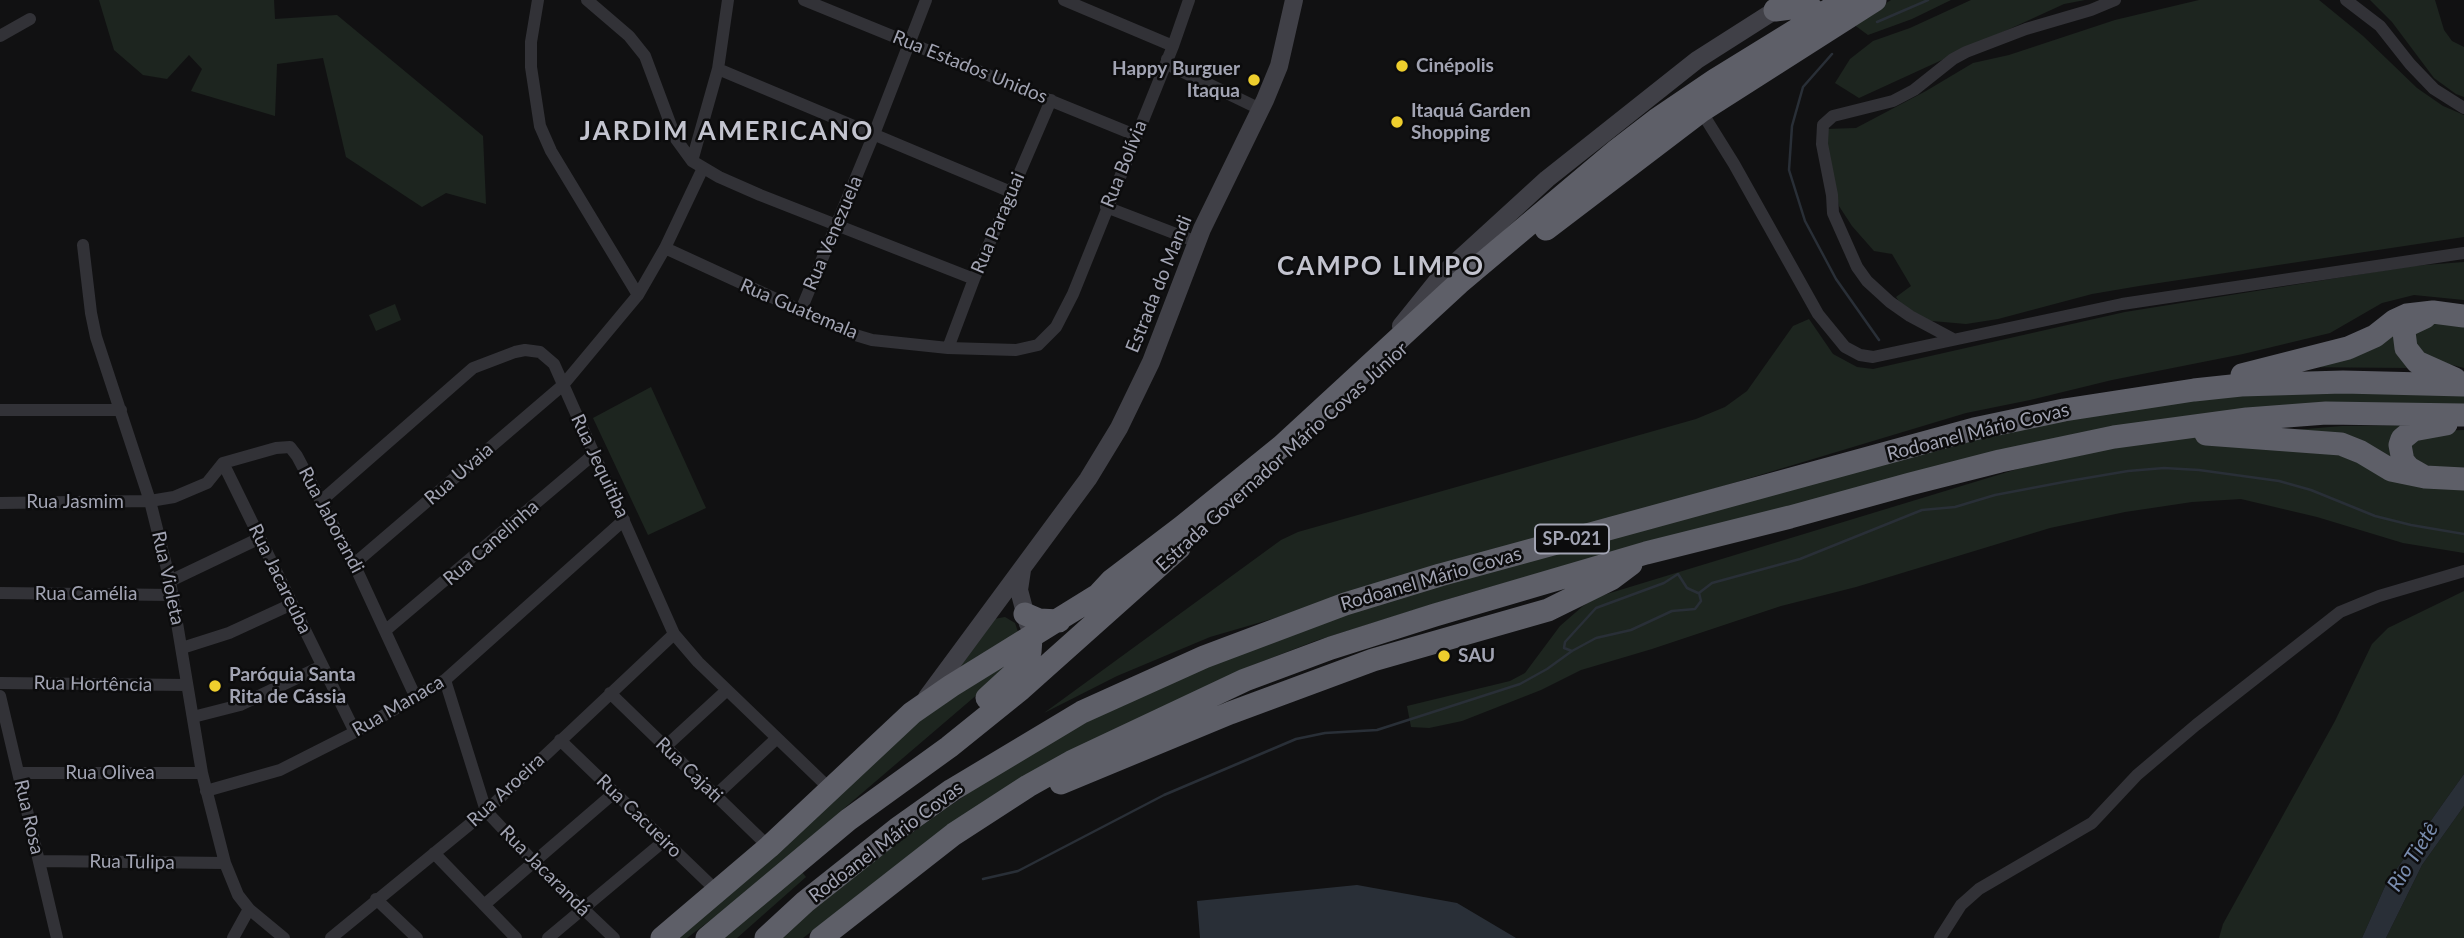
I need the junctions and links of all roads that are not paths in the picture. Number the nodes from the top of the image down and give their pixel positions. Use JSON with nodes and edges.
{"nodes":[{"id":1,"x":538,"y":0,"type":"edge"},
{"id":2,"x":587,"y":0,"type":"edge"},
{"id":3,"x":728,"y":0,"type":"edge"},
{"id":4,"x":804,"y":0,"type":"edge"},
{"id":5,"x":926,"y":0,"type":"edge"},
{"id":6,"x":1064,"y":0,"type":"edge"},
{"id":7,"x":1189,"y":0,"type":"edge"},
{"id":8,"x":1294,"y":0,"type":"edge"},
{"id":9,"x":1845,"y":0,"type":"edge"},
{"id":10,"x":1875,"y":0,"type":"edge"},
{"id":11,"x":2115,"y":0,"type":"edge"},
{"id":12,"x":2346,"y":0,"type":"edge"},
{"id":13,"x":1783,"y":5,"type":"edge"},
{"id":14,"x":1816,"y":18,"type":"junction"},
{"id":15,"x":30,"y":19,"type":"dead end"},
{"id":16,"x":0,"y":36,"type":"edge"},
{"id":17,"x":910,"y":42,"type":"junction"},
{"id":18,"x":1173,"y":46,"type":"junction"},
{"id":19,"x":1802,"y":46,"type":"junction"},
{"id":20,"x":1167,"y":59,"type":"junction"},
{"id":21,"x":718,"y":69,"type":"junction"},
{"id":22,"x":1051,"y":100,"type":"junction"},
{"id":23,"x":2464,"y":108,"type":"edge"},
{"id":24,"x":1260,"y":109,"type":"junction"},
{"id":25,"x":1701,"y":111,"type":"junction"},
{"id":26,"x":874,"y":134,"type":"junction"},
{"id":27,"x":1135,"y":135,"type":"junction"},
{"id":28,"x":697,"y":164,"type":"junction"},
{"id":29,"x":1011,"y":192,"type":"junction"},
{"id":30,"x":1106,"y":207,"type":"junction"},
{"id":31,"x":836,"y":226,"type":"junction"},
{"id":32,"x":1197,"y":242,"type":"junction"},
{"id":33,"x":83,"y":245,"type":"dead end"},
{"id":34,"x":665,"y":248,"type":"junction"},
{"id":35,"x":2464,"y":253,"type":"edge"},
{"id":36,"x":974,"y":279,"type":"junction"},
{"id":37,"x":638,"y":295,"type":"junction"},
{"id":38,"x":801,"y":310,"type":"junction"},
{"id":39,"x":2454,"y":315,"type":"edge"},
{"id":40,"x":1056,"y":327,"type":"joint"},
{"id":41,"x":1953,"y":338,"type":"junction"},
{"id":42,"x":948,"y":348,"type":"junction"},
{"id":43,"x":2464,"y":384,"type":"edge"},
{"id":44,"x":563,"y":385,"type":"junction"},
{"id":45,"x":1348,"y":387,"type":"junction"},
{"id":46,"x":2194,"y":390,"type":"junction"},
{"id":47,"x":0,"y":410,"type":"edge"},
{"id":48,"x":121,"y":410,"type":"junction"},
{"id":49,"x":2464,"y":415,"type":"edge"},
{"id":50,"x":2464,"y":422,"type":"edge"},
{"id":51,"x":2176,"y":428,"type":"junction"},
{"id":52,"x":594,"y":454,"type":"junction"},
{"id":53,"x":223,"y":463,"type":"junction"},
{"id":54,"x":2426,"y":477,"type":"junction"},
{"id":55,"x":2464,"y":479,"type":"edge"},
{"id":56,"x":150,"y":501,"type":"junction"},
{"id":57,"x":321,"y":501,"type":"junction"},
{"id":58,"x":0,"y":503,"type":"edge"},
{"id":59,"x":624,"y":520,"type":"junction"},
{"id":60,"x":260,"y":538,"type":"junction"},
{"id":61,"x":355,"y":564,"type":"junction"},
{"id":62,"x":1023,"y":565,"type":"junction"},
{"id":63,"x":2464,"y":571,"type":"edge"},
{"id":64,"x":170,"y":581,"type":"junction"},
{"id":65,"x":0,"y":593,"type":"edge"},
{"id":66,"x":173,"y":595,"type":"junction"},
{"id":67,"x":292,"y":604,"type":"junction"},
{"id":68,"x":989,"y":613,"type":"junction"},
{"id":69,"x":1025,"y":614,"type":"junction"},
{"id":70,"x":1059,"y":621,"type":"junction"},
{"id":71,"x":386,"y":630,"type":"junction"},
{"id":72,"x":674,"y":634,"type":"junction"},
{"id":73,"x":1031,"y":638,"type":"junction"},
{"id":74,"x":182,"y":648,"type":"junction"},
{"id":75,"x":323,"y":666,"type":"junction"},
{"id":76,"x":445,"y":680,"type":"junction"},
{"id":77,"x":0,"y":683,"type":"edge"},
{"id":78,"x":187,"y":685,"type":"junction"},
{"id":79,"x":727,"y":690,"type":"junction"},
{"id":80,"x":610,"y":693,"type":"junction"},
{"id":81,"x":0,"y":696,"type":"edge"},
{"id":82,"x":416,"y":698,"type":"junction"},
{"id":83,"x":912,"y":713,"type":"junction"},
{"id":84,"x":193,"y":717,"type":"junction"},
{"id":85,"x":355,"y":732,"type":"junction"},
{"id":86,"x":776,"y":739,"type":"junction"},
{"id":87,"x":560,"y":740,"type":"junction"},
{"id":88,"x":666,"y":747,"type":"junction"},
{"id":89,"x":202,"y":772,"type":"junction"},
{"id":90,"x":19,"y":773,"type":"junction"},
{"id":91,"x":830,"y":789,"type":"junction"},
{"id":92,"x":206,"y":791,"type":"junction"},
{"id":93,"x":614,"y":793,"type":"junction"},
{"id":94,"x":716,"y":795,"type":"junction"},
{"id":95,"x":486,"y":811,"type":"junction"},
{"id":96,"x":848,"y":820,"type":"junction"},
{"id":97,"x":664,"y":841,"type":"junction"},
{"id":98,"x":769,"y":847,"type":"junction"},
{"id":99,"x":434,"y":853,"type":"junction"},
{"id":100,"x":40,"y":861,"type":"junction"},
{"id":101,"x":225,"y":863,"type":"junction"},
{"id":102,"x":535,"y":863,"type":"junction"},
{"id":103,"x":718,"y":892,"type":"junction"},
{"id":104,"x":376,"y":899,"type":"junction"},
{"id":105,"x":484,"y":905,"type":"junction"},
{"id":106,"x":249,"y":909,"type":"junction"},
{"id":107,"x":583,"y":910,"type":"junction"},
{"id":108,"x":57,"y":938,"type":"edge"},
{"id":109,"x":233,"y":938,"type":"edge"},
{"id":110,"x":284,"y":938,"type":"edge"},
{"id":111,"x":331,"y":938,"type":"edge"},
{"id":112,"x":417,"y":938,"type":"edge"},
{"id":113,"x":516,"y":938,"type":"edge"},
{"id":114,"x":548,"y":938,"type":"edge"},
{"id":115,"x":613,"y":938,"type":"edge"},
{"id":116,"x":662,"y":938,"type":"edge"},
{"id":117,"x":707,"y":938,"type":"edge"},
{"id":118,"x":766,"y":938,"type":"edge"},
{"id":119,"x":821,"y":938,"type":"edge"},
{"id":120,"x":1940,"y":938,"type":"edge"}],
"edges":[{"from":1,"to":37,"type":"street"},
{"from":2,"to":28,"type":"street"},
{"from":3,"to":21,"type":"street","name":"Rua Uvaia"},
{"from":4,"to":17,"type":"street","name":"Rua Estados Unidos"},
{"from":5,"to":17,"type":"street","name":"Rua Venezuela"},
{"from":6,"to":18,"type":"street"},
{"from":7,"to":18,"type":"street","name":"Rua Bolívia"},
{"from":8,"to":24,"type":"main road","name":"Estrada do Mandi"},
{"from":9,"to":14,"type":"highway","name":"Estrada Governador Mário Covas Júnior"},
{"from":10,"to":19,"type":"highway","name":"Estrada Governador Mário Covas Júnior"},
{"from":11,"to":41,"type":"street"},
{"from":12,"to":23,"type":"street"},
{"from":13,"to":14,"type":"highway"},
{"from":13,"to":45,"type":"main road"},
{"from":14,"to":19,"type":"highway"},
{"from":14,"to":45,"type":"highway","name":"Estrada Governador Mário Covas Júnior"},
{"from":15,"to":16,"type":"street"},
{"from":17,"to":22,"type":"street","name":"Rua Estados Unidos"},
{"from":17,"to":26,"type":"street","name":"Rua Venezuela"},
{"from":18,"to":20,"type":"street","name":"Rua Bolívia"},
{"from":19,"to":25,"type":"highway","name":"Estrada Governador Mário Covas Júnior"},
{"from":20,"to":24,"type":"street"},
{"from":20,"to":27,"type":"street","name":"Rua Bolívia"},
{"from":21,"to":26,"type":"street"},
{"from":21,"to":28,"type":"street","name":"Rua Uvaia"},
{"from":22,"to":27,"type":"street","name":"Rua Estados Unidos"},
{"from":22,"to":29,"type":"street","name":"Rua Paraguai"},
{"from":24,"to":32,"type":"main road","name":"Estrada do Mandi"},
{"from":25,"to":41,"type":"street"},
{"from":25,"to":96,"type":"highway","name":"Estrada Governador Mário Covas Júnior"},
{"from":26,"to":29,"type":"street"},
{"from":26,"to":31,"type":"street","name":"Rua Venezuela"},
{"from":27,"to":30,"type":"street","name":"Rua Bolívia"},
{"from":28,"to":31,"type":"street"},
{"from":28,"to":34,"type":"street","name":"Rua Uvaia"},
{"from":29,"to":36,"type":"street","name":"Rua Paraguai"},
{"from":30,"to":32,"type":"street"},
{"from":30,"to":40,"type":"street","name":"Rua Bolívia"},
{"from":31,"to":36,"type":"street"},
{"from":31,"to":38,"type":"street","name":"Rua Venezuela"},
{"from":32,"to":62,"type":"main road","name":"Estrada do Mandi"},
{"from":33,"to":48,"type":"street","name":"Rua Violeta"},
{"from":34,"to":37,"type":"street","name":"Rua Uvaia"},
{"from":34,"to":38,"type":"street","name":"Rua Guatemala"},
{"from":35,"to":41,"type":"street"},
{"from":36,"to":42,"type":"street","name":"Rua Paraguai"},
{"from":37,"to":44,"type":"street","name":"Rua Uvaia"},
{"from":38,"to":42,"type":"street","name":"Rua Guatemala"},
{"from":39,"to":43,"type":"highway"},
{"from":39,"to":46,"type":"highway"},
{"from":40,"to":42,"type":"street","name":"Rua Guatemala"},
{"from":43,"to":46,"type":"highway","name":"Rodoanel Mário Covas","number":"SP-021"},
{"from":44,"to":52,"type":"street","name":"Rua Jequitiba"},
{"from":44,"to":57,"type":"street","name":"Rua Jequitiba"},
{"from":44,"to":61,"type":"street","name":"Rua Uvaia"},
{"from":45,"to":70,"type":"highway","name":"Estrada Governador Mário Covas Júnior"},
{"from":46,"to":118,"type":"highway","name":"Rodoanel Mário Covas","number":"SP-021"},
{"from":47,"to":48,"type":"street"},
{"from":48,"to":56,"type":"street","name":"Rua Violeta"},
{"from":49,"to":51,"type":"highway","name":"Rodoanel Mário Covas","number":"SP-021"},
{"from":50,"to":54,"type":"highway"},
{"from":51,"to":54,"type":"highway"},
{"from":51,"to":119,"type":"highway","name":"Rodoanel Mário Covas","number":"SP-021"},
{"from":52,"to":59,"type":"street","name":"Rua Jequitiba"},
{"from":52,"to":71,"type":"street","name":"Rua Canelinha"},
{"from":53,"to":56,"type":"street","name":"Rua Jaborandi"},
{"from":53,"to":57,"type":"street","name":"Rua Jaborandi"},
{"from":53,"to":60,"type":"street","name":"Rua Jacareúba"},
{"from":54,"to":55,"type":"highway"},
{"from":56,"to":58,"type":"street","name":"Rua Jasmim"},
{"from":56,"to":64,"type":"street","name":"Rua Violeta"},
{"from":57,"to":61,"type":"street","name":"Rua Jaborandi"},
{"from":59,"to":72,"type":"street","name":"Rua Jequitiba"},
{"from":59,"to":76,"type":"street","name":"Rua Manaca"},
{"from":60,"to":64,"type":"street"},
{"from":60,"to":67,"type":"street","name":"Rua Jacareúba"},
{"from":61,"to":71,"type":"street","name":"Rua Jaborandi"},
{"from":62,"to":68,"type":"main road","name":"Estrada do Mandi"},
{"from":62,"to":69,"type":"main road"},
{"from":63,"to":120,"type":"street"},
{"from":64,"to":66,"type":"street","name":"Rua Violeta"},
{"from":65,"to":66,"type":"street","name":"Rua Camélia"},
{"from":66,"to":74,"type":"street","name":"Rua Violeta"},
{"from":67,"to":74,"type":"street"},
{"from":67,"to":75,"type":"street","name":"Rua Jacareúba"},
{"from":68,"to":69,"type":"main road"},
{"from":68,"to":83,"type":"main road","name":"Estrada do Mandi"},
{"from":69,"to":70,"type":"highway"},
{"from":69,"to":73,"type":"main road"},
{"from":70,"to":73,"type":"highway","name":"Estrada Governador Mário Covas Júnior"},
{"from":71,"to":82,"type":"street","name":"Rua Jaborandi"},
{"from":72,"to":79,"type":"street","name":"Rua Jequitiba"},
{"from":72,"to":80,"type":"street","name":"Rua Aroeira"},
{"from":73,"to":83,"type":"highway","name":"Estrada Governador Mário Covas Júnior"},
{"from":73,"to":96,"type":"highway"},
{"from":74,"to":78,"type":"street","name":"Rua Violeta"},
{"from":75,"to":84,"type":"street"},
{"from":75,"to":85,"type":"street","name":"Rua Jacareúba"},
{"from":76,"to":82,"type":"street","name":"Rua Manaca"},
{"from":76,"to":95,"type":"street","name":"Rua Jacarandá"},
{"from":77,"to":78,"type":"street","name":"Rua Hortência"},
{"from":78,"to":84,"type":"street","name":"Rua Violeta"},
{"from":79,"to":86,"type":"street","name":"Rua Jequitiba"},
{"from":79,"to":88,"type":"street"},
{"from":80,"to":87,"type":"street","name":"Rua Aroeira"},
{"from":80,"to":88,"type":"street","name":"Rua Cajati"},
{"from":81,"to":90,"type":"street","name":"Rua Rosa"},
{"from":82,"to":85,"type":"street","name":"Rua Manaca"},
{"from":83,"to":91,"type":"highway","name":"Estrada Governador Mário Covas Júnior"},
{"from":84,"to":89,"type":"street","name":"Rua Violeta"},
{"from":85,"to":92,"type":"street","name":"Rua Manaca"},
{"from":86,"to":91,"type":"street","name":"Rua Jequitiba"},
{"from":86,"to":94,"type":"street"},
{"from":87,"to":93,"type":"street","name":"Rua Cacueiro"},
{"from":87,"to":95,"type":"street","name":"Rua Aroeira"},
{"from":88,"to":94,"type":"street","name":"Rua Cajati"},
{"from":89,"to":90,"type":"street","name":"Rua Olivea"},
{"from":89,"to":92,"type":"street","name":"Rua Violeta"},
{"from":90,"to":100,"type":"street","name":"Rua Rosa"},
{"from":91,"to":98,"type":"highway","name":"Estrada Governador Mário Covas Júnior"},
{"from":92,"to":101,"type":"street","name":"Rua Violeta"},
{"from":93,"to":97,"type":"street","name":"Rua Cacueiro"},
{"from":93,"to":102,"type":"street"},
{"from":94,"to":98,"type":"street","name":"Rua Cajati"},
{"from":95,"to":99,"type":"street","name":"Rua Aroeira"},
{"from":95,"to":102,"type":"street","name":"Rua Jacarandá"},
{"from":96,"to":117,"type":"highway","name":"Estrada Governador Mário Covas Júnior"},
{"from":97,"to":103,"type":"street","name":"Rua Cacueiro"},
{"from":97,"to":107,"type":"street"},
{"from":98,"to":103,"type":"highway","name":"Estrada Governador Mário Covas Júnior"},
{"from":99,"to":104,"type":"street","name":"Rua Aroeira"},
{"from":99,"to":105,"type":"street"},
{"from":100,"to":101,"type":"street","name":"Rua Tulipa"},
{"from":100,"to":108,"type":"street","name":"Rua Rosa"},
{"from":101,"to":106,"type":"street","name":"Rua Violeta"},
{"from":102,"to":105,"type":"street"},
{"from":102,"to":107,"type":"street","name":"Rua Jacarandá"},
{"from":103,"to":116,"type":"highway","name":"Estrada Governador Mário Covas Júnior"},
{"from":104,"to":111,"type":"street","name":"Rua Aroeira"},
{"from":104,"to":112,"type":"street"},
{"from":105,"to":113,"type":"street"},
{"from":106,"to":109,"type":"street"},
{"from":106,"to":110,"type":"street","name":"Rua Violeta"},
{"from":107,"to":114,"type":"street"},
{"from":107,"to":115,"type":"street","name":"Rua Jacarandá"}]}
